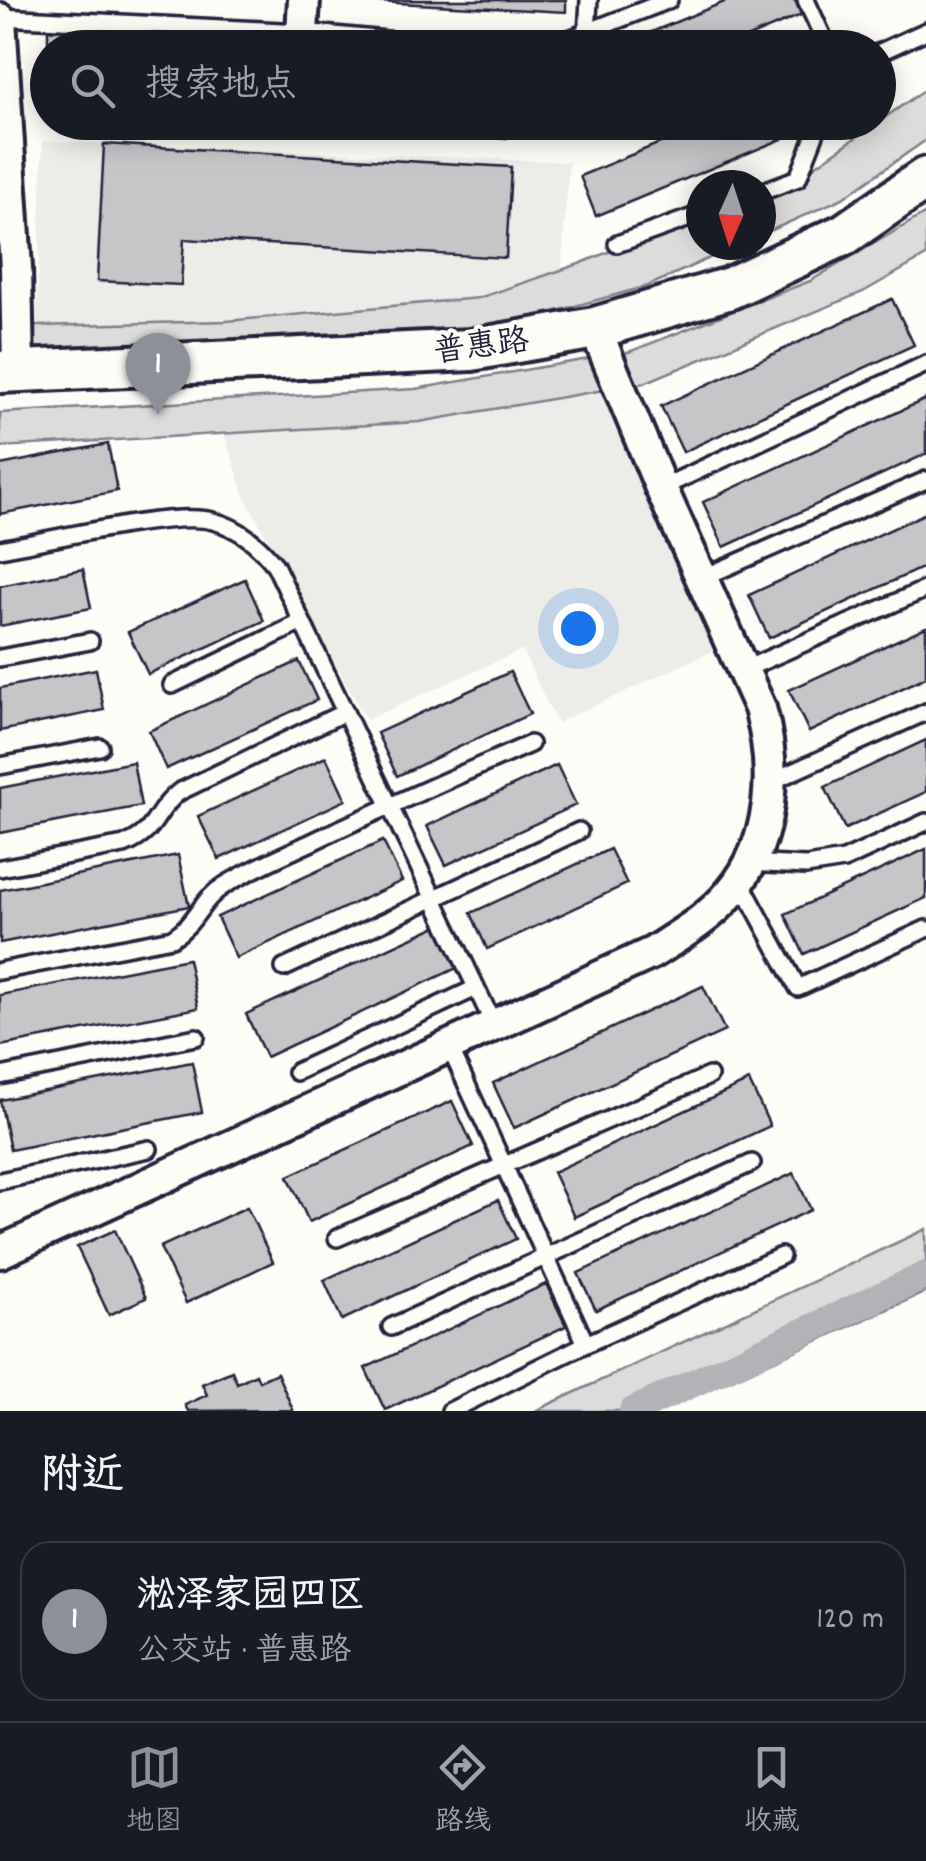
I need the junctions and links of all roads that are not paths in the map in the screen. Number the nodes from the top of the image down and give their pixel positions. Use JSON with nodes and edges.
{"nodes":[{"id":1,"x":304,"y":0,"type":"edge"},
{"id":2,"x":589,"y":0,"type":"edge"},
{"id":3,"x":669,"y":0,"type":"edge"},
{"id":4,"x":806,"y":0,"type":"edge"},
{"id":5,"x":0,"y":18,"type":"edge"},
{"id":6,"x":164,"y":30,"type":"edge"},
{"id":7,"x":302,"y":30,"type":"edge"},
{"id":8,"x":587,"y":30,"type":"edge"},
{"id":9,"x":594,"y":30,"type":"edge"},
{"id":10,"x":820,"y":30,"type":"edge"},
{"id":11,"x":926,"y":31,"type":"edge"},
{"id":12,"x":896,"y":45,"type":"edge"},
{"id":13,"x":813,"y":140,"type":"edge"},
{"id":14,"x":5,"y":170,"type":"edge"},
{"id":15,"x":926,"y":178,"type":"edge"},
{"id":16,"x":776,"y":186,"type":"edge"},
{"id":17,"x":686,"y":219,"type":"edge"},
{"id":18,"x":618,"y":244,"type":"dead end"},
{"id":19,"x":8,"y":268,"type":"edge"},
{"id":20,"x":595,"y":328,"type":"junction"},
{"id":21,"x":926,"y":364,"type":"edge"},
{"id":22,"x":9,"y":371,"type":"edge"},
{"id":23,"x":926,"y":480,"type":"edge"},
{"id":24,"x":661,"y":488,"type":"junction"},
{"id":25,"x":0,"y":549,"type":"edge"},
{"id":26,"x":702,"y":578,"type":"junction"},
{"id":27,"x":926,"y":589,"type":"edge"},
{"id":28,"x":302,"y":622,"type":"junction"},
{"id":29,"x":90,"y":641,"type":"dead end"},
{"id":30,"x":0,"y":658,"type":"edge"},
{"id":31,"x":743,"y":670,"type":"junction"},
{"id":32,"x":172,"y":685,"type":"dead end"},
{"id":33,"x":344,"y":712,"type":"junction"},
{"id":34,"x":926,"y":712,"type":"edge"},
{"id":35,"x":530,"y":744,"type":"dead end"},
{"id":36,"x":100,"y":747,"type":"dead end"},
{"id":37,"x":0,"y":766,"type":"edge"},
{"id":38,"x":770,"y":782,"type":"junction"},
{"id":39,"x":389,"y":805,"type":"junction"},
{"id":40,"x":926,"y":822,"type":"edge"},
{"id":41,"x":579,"y":831,"type":"dead end"},
{"id":42,"x":0,"y":868,"type":"edge"},
{"id":43,"x":744,"y":871,"type":"junction"},
{"id":44,"x":432,"y":896,"type":"junction"},
{"id":45,"x":926,"y":928,"type":"edge"},
{"id":46,"x":284,"y":968,"type":"dead end"},
{"id":47,"x":0,"y":971,"type":"edge"},
{"id":48,"x":476,"y":988,"type":"junction"},
{"id":49,"x":494,"y":1025,"type":"junction"},
{"id":50,"x":196,"y":1037,"type":"dead end"},
{"id":51,"x":449,"y":1046,"type":"junction"},
{"id":52,"x":296,"y":1072,"type":"dead end"},
{"id":53,"x":0,"y":1076,"type":"edge"},
{"id":54,"x":709,"y":1076,"type":"dead end"},
{"id":55,"x":149,"y":1149,"type":"dead end"},
{"id":56,"x":752,"y":1163,"type":"dead end"},
{"id":57,"x":505,"y":1167,"type":"junction"},
{"id":58,"x":0,"y":1181,"type":"edge"},
{"id":59,"x":337,"y":1238,"type":"dead end"},
{"id":60,"x":1,"y":1247,"type":"edge"},
{"id":61,"x":545,"y":1256,"type":"junction"},
{"id":62,"x":781,"y":1256,"type":"dead end"},
{"id":63,"x":390,"y":1327,"type":"dead end"},
{"id":64,"x":586,"y":1344,"type":"junction"},
{"id":65,"x":450,"y":1411,"type":"edge"}],
"edges":[{"from":1,"to":7,"type":"street"},
{"from":2,"to":8,"type":"lane"},
{"from":3,"to":9,"type":"lane"},
{"from":4,"to":10,"type":"lane"},
{"from":5,"to":6,"type":"lane"},
{"from":5,"to":14,"type":"street"},
{"from":11,"to":12,"type":"lane"},
{"from":13,"to":16,"type":"lane"},
{"from":14,"to":19,"type":"street"},
{"from":15,"to":20,"type":"main road","name":"普惠路"},
{"from":17,"to":18,"type":"lane"},
{"from":19,"to":22,"type":"street"},
{"from":20,"to":22,"type":"main road","name":"普惠路"},
{"from":20,"to":24,"type":"street"},
{"from":21,"to":24,"type":"lane"},
{"from":23,"to":26,"type":"lane"},
{"from":24,"to":26,"type":"street"},
{"from":25,"to":28,"type":"lane"},
{"from":26,"to":31,"type":"street"},
{"from":27,"to":31,"type":"lane"},
{"from":28,"to":32,"type":"lane"},
{"from":28,"to":33,"type":"lane"},
{"from":29,"to":30,"type":"lane"},
{"from":31,"to":38,"type":"street"},
{"from":33,"to":39,"type":"lane"},
{"from":33,"to":42,"type":"lane"},
{"from":34,"to":38,"type":"lane"},
{"from":35,"to":39,"type":"lane"},
{"from":36,"to":37,"type":"lane"},
{"from":38,"to":43,"type":"street"},
{"from":39,"to":44,"type":"lane"},
{"from":39,"to":47,"type":"lane"},
{"from":40,"to":43,"type":"lane"},
{"from":41,"to":44,"type":"lane"},
{"from":43,"to":45,"type":"lane"},
{"from":43,"to":49,"type":"street"},
{"from":44,"to":46,"type":"lane"},
{"from":44,"to":48,"type":"lane"},
{"from":48,"to":49,"type":"lane"},
{"from":48,"to":52,"type":"lane"},
{"from":49,"to":51,"type":"street"},
{"from":50,"to":53,"type":"lane"},
{"from":51,"to":57,"type":"lane"},
{"from":51,"to":60,"type":"street"},
{"from":54,"to":57,"type":"lane"},
{"from":55,"to":58,"type":"lane"},
{"from":56,"to":61,"type":"lane"},
{"from":57,"to":59,"type":"lane"},
{"from":57,"to":61,"type":"lane"},
{"from":61,"to":63,"type":"lane"},
{"from":61,"to":64,"type":"lane"},
{"from":62,"to":64,"type":"lane"},
{"from":64,"to":65,"type":"lane"}]}
